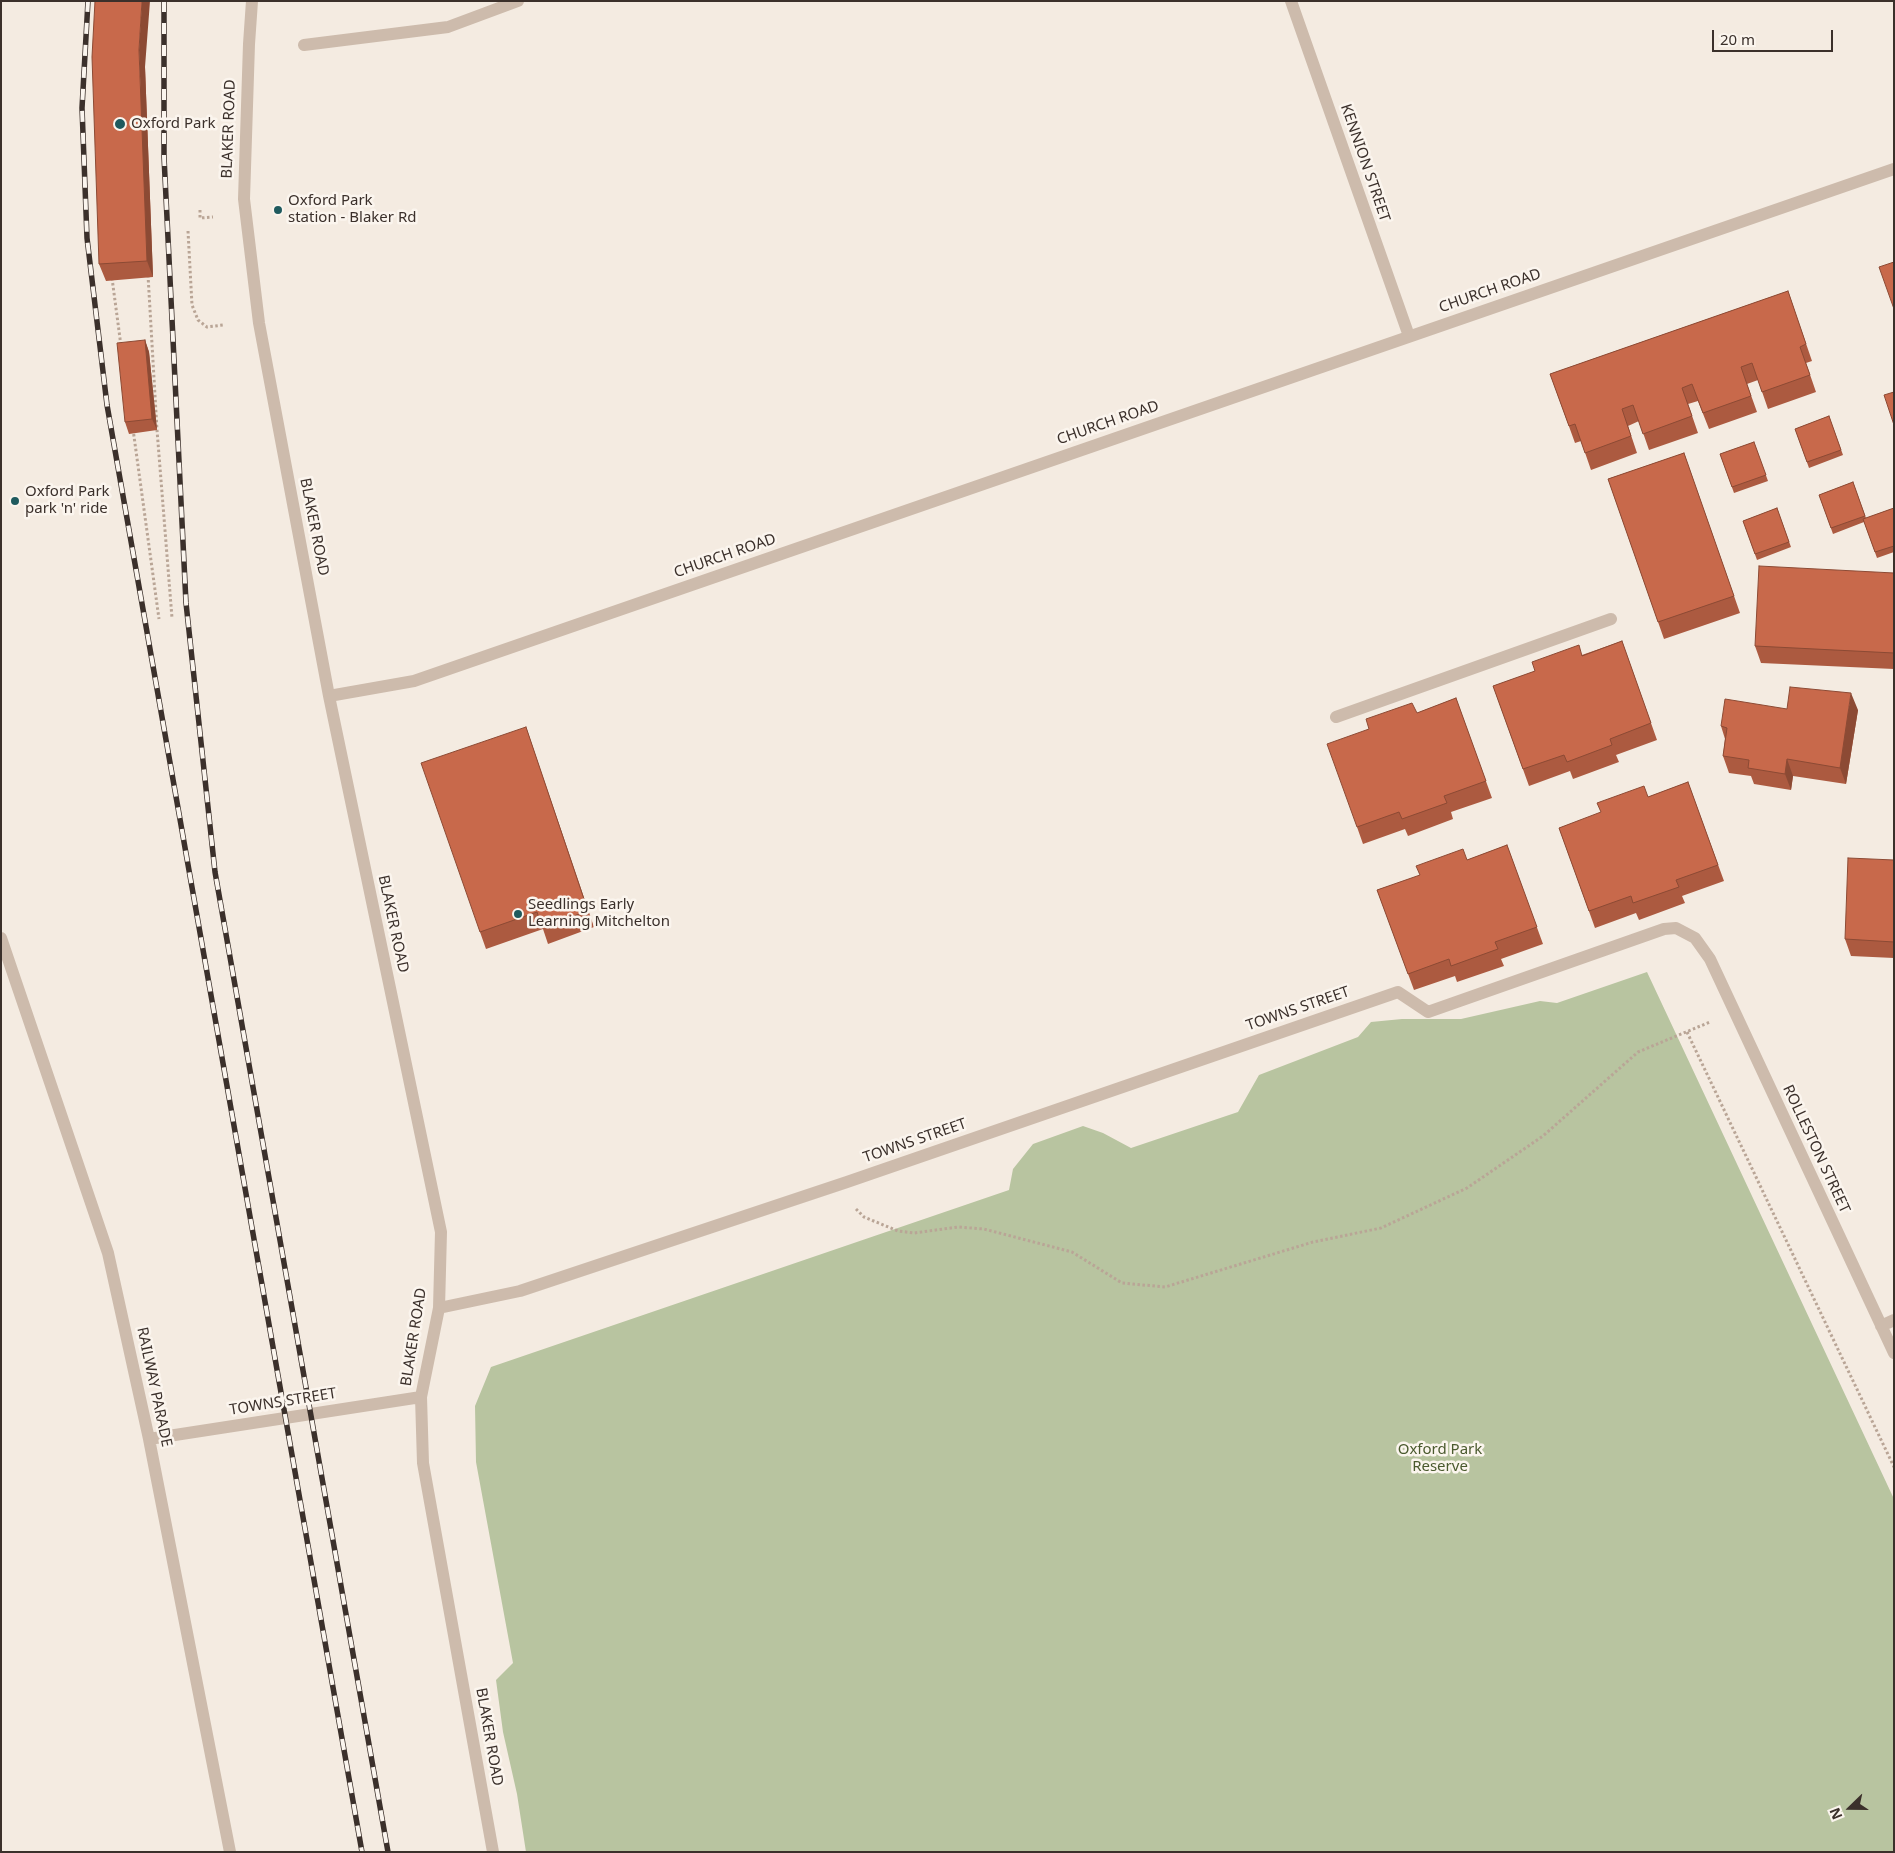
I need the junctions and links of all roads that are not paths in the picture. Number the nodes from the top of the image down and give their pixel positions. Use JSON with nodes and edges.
{"nodes":[{"id":1,"x":252,"y":1,"type":"edge"},
{"id":2,"x":518,"y":1,"type":"edge"},
{"id":3,"x":1291,"y":1,"type":"edge"},
{"id":4,"x":304,"y":45,"type":"dead end"},
{"id":5,"x":1894,"y":169,"type":"edge"},
{"id":6,"x":1409,"y":336,"type":"junction"},
{"id":7,"x":1611,"y":619,"type":"dead end"},
{"id":8,"x":329,"y":696,"type":"junction"},
{"id":9,"x":1336,"y":717,"type":"dead end"},
{"id":10,"x":1,"y":940,"type":"edge"},
{"id":11,"x":1398,"y":992,"type":"joint"},
{"id":12,"x":439,"y":1308,"type":"junction"},
{"id":13,"x":1894,"y":1320,"type":"edge"},
{"id":14,"x":1881,"y":1326,"type":"junction"},
{"id":15,"x":1894,"y":1353,"type":"edge"},
{"id":16,"x":421,"y":1397,"type":"junction"},
{"id":17,"x":150,"y":1439,"type":"junction"},
{"id":18,"x":230,"y":1852,"type":"edge"},
{"id":19,"x":493,"y":1852,"type":"edge"}],
"edges":[{"from":1,"to":8,"type":"street","name":"BLAKER ROAD"},
{"from":2,"to":4,"type":"street"},
{"from":3,"to":6,"type":"street","name":"KENNION STREET"},
{"from":5,"to":6,"type":"street","name":"CHURCH ROAD"},
{"from":6,"to":8,"type":"street","name":"CHURCH ROAD"},
{"from":7,"to":9,"type":"street"},
{"from":8,"to":12,"type":"street","name":"BLAKER ROAD"},
{"from":10,"to":17,"type":"street","name":"RAILWAY PARADE"},
{"from":11,"to":12,"type":"street","name":"TOWNS STREET"},
{"from":11,"to":14,"type":"street","name":"ROLLESTON STREET"},
{"from":12,"to":16,"type":"street","name":"BLAKER ROAD"},
{"from":13,"to":14,"type":"street"},
{"from":14,"to":15,"type":"street","name":"ROLLESTON STREET"},
{"from":16,"to":17,"type":"street","name":"TOWNS STREET"},
{"from":16,"to":19,"type":"street","name":"BLAKER ROAD"},
{"from":17,"to":18,"type":"street","name":"RAILWAY PARADE"}]}
